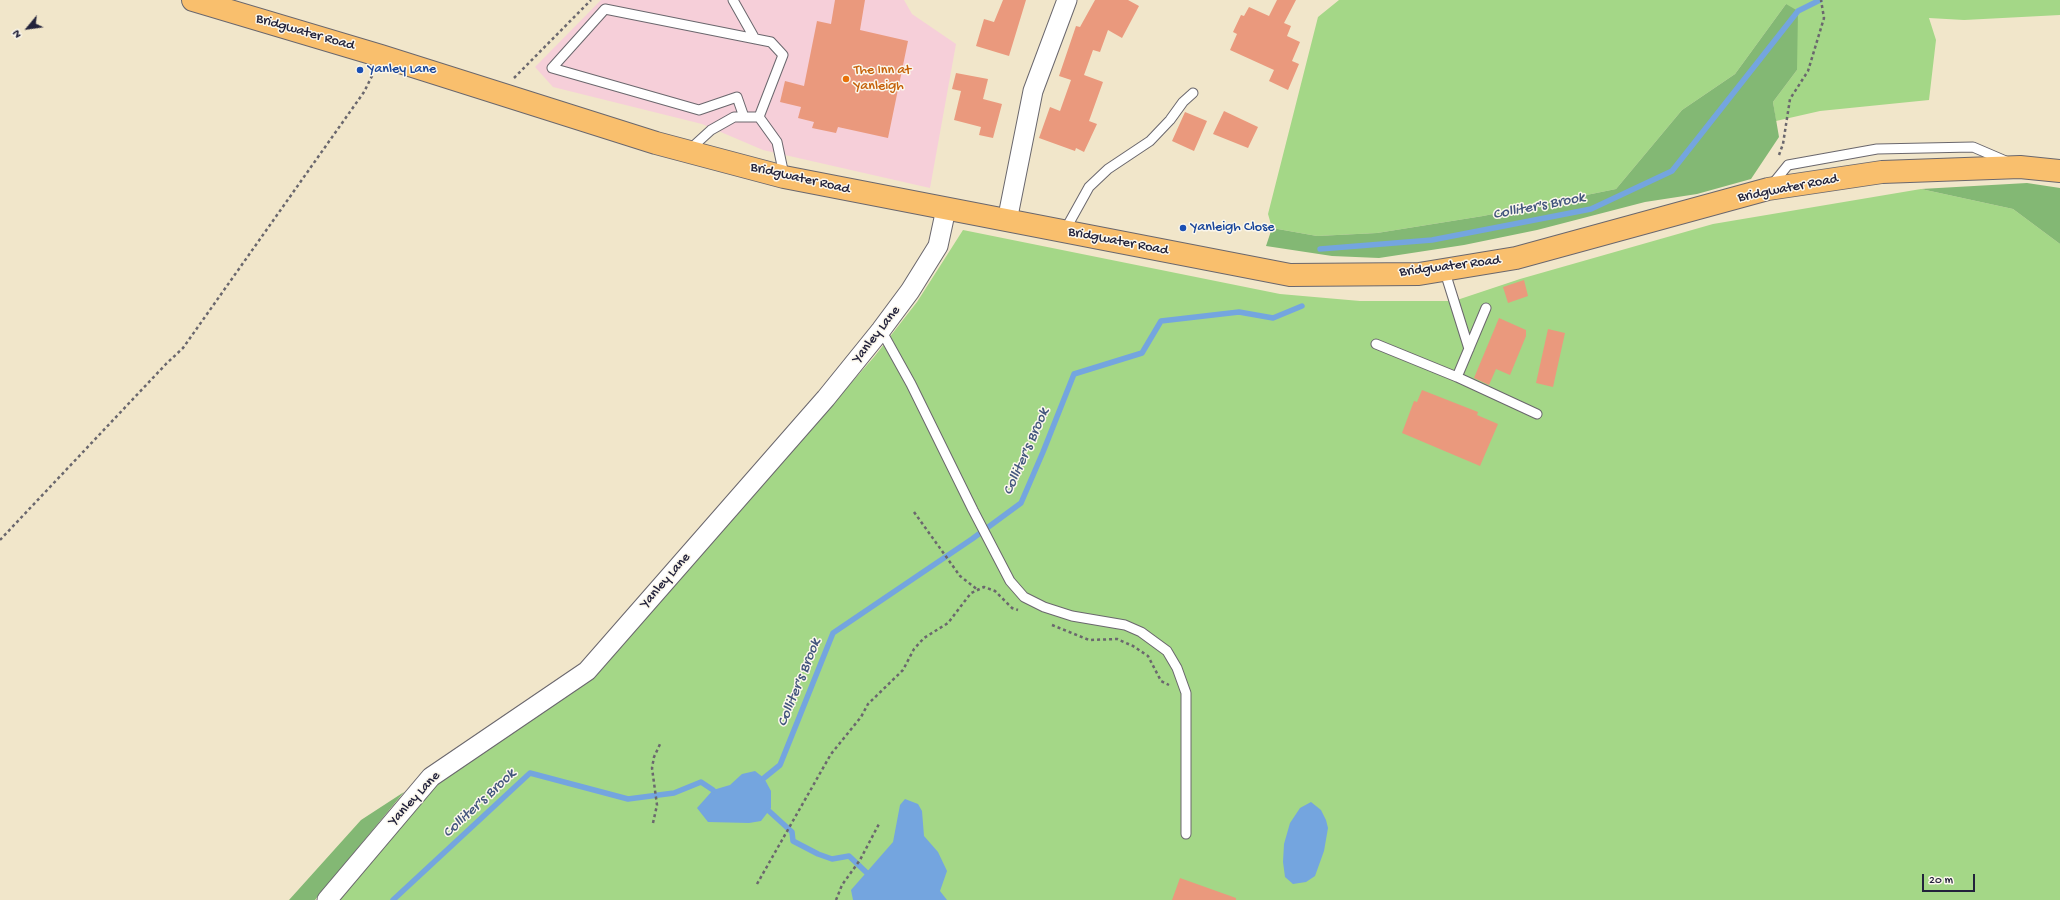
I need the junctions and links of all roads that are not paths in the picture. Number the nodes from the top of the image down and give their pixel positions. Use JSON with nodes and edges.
{"nodes":[{"id":1,"x":192,"y":0,"type":"edge"},
{"id":2,"x":733,"y":0,"type":"edge"},
{"id":3,"x":1067,"y":0,"type":"edge"},
{"id":4,"x":755,"y":39,"type":"junction"},
{"id":5,"x":1193,"y":93,"type":"dead end"},
{"id":6,"x":744,"y":117,"type":"junction"},
{"id":7,"x":759,"y":117,"type":"junction"},
{"id":8,"x":688,"y":151,"type":"junction"},
{"id":9,"x":2060,"y":171,"type":"edge"},
{"id":10,"x":784,"y":177,"type":"junction"},
{"id":11,"x":946,"y":209,"type":"junction"},
{"id":12,"x":1007,"y":221,"type":"junction"},
{"id":13,"x":1064,"y":232,"type":"junction"},
{"id":14,"x":1444,"y":270,"type":"junction"},
{"id":15,"x":1486,"y":308,"type":"dead end"},
{"id":16,"x":881,"y":330,"type":"junction"},
{"id":17,"x":1376,"y":344,"type":"dead end"},
{"id":18,"x":1469,"y":348,"type":"junction"},
{"id":19,"x":1457,"y":377,"type":"junction"},
{"id":20,"x":1537,"y":414,"type":"dead end"},
{"id":21,"x":1186,"y":834,"type":"dead end"},
{"id":22,"x":327,"y":900,"type":"edge"}],
"edges":[{"from":1,"to":8,"type":"highway","name":"Bridgwater Road"},
{"from":2,"to":4,"type":"lane"},
{"from":3,"to":12,"type":"street"},
{"from":4,"to":6,"type":"lane"},
{"from":4,"to":7,"type":"lane"},
{"from":5,"to":13,"type":"lane"},
{"from":6,"to":7,"type":"lane"},
{"from":6,"to":8,"type":"lane"},
{"from":7,"to":10,"type":"lane"},
{"from":8,"to":10,"type":"highway","name":"Bridgwater Road"},
{"from":9,"to":14,"type":"highway","name":"Bridgwater Road"},
{"from":10,"to":11,"type":"highway","name":"Bridgwater Road"},
{"from":11,"to":12,"type":"highway","name":"Bridgwater Road"},
{"from":11,"to":16,"type":"street","name":"Yanley Lane"},
{"from":12,"to":13,"type":"highway","name":"Bridgwater Road"},
{"from":13,"to":14,"type":"highway","name":"Bridgwater Road"},
{"from":14,"to":18,"type":"lane"},
{"from":15,"to":18,"type":"lane"},
{"from":16,"to":21,"type":"lane"},
{"from":16,"to":22,"type":"street","name":"Yanley Lane"},
{"from":17,"to":19,"type":"lane"},
{"from":18,"to":19,"type":"lane"},
{"from":19,"to":20,"type":"lane"}]}
